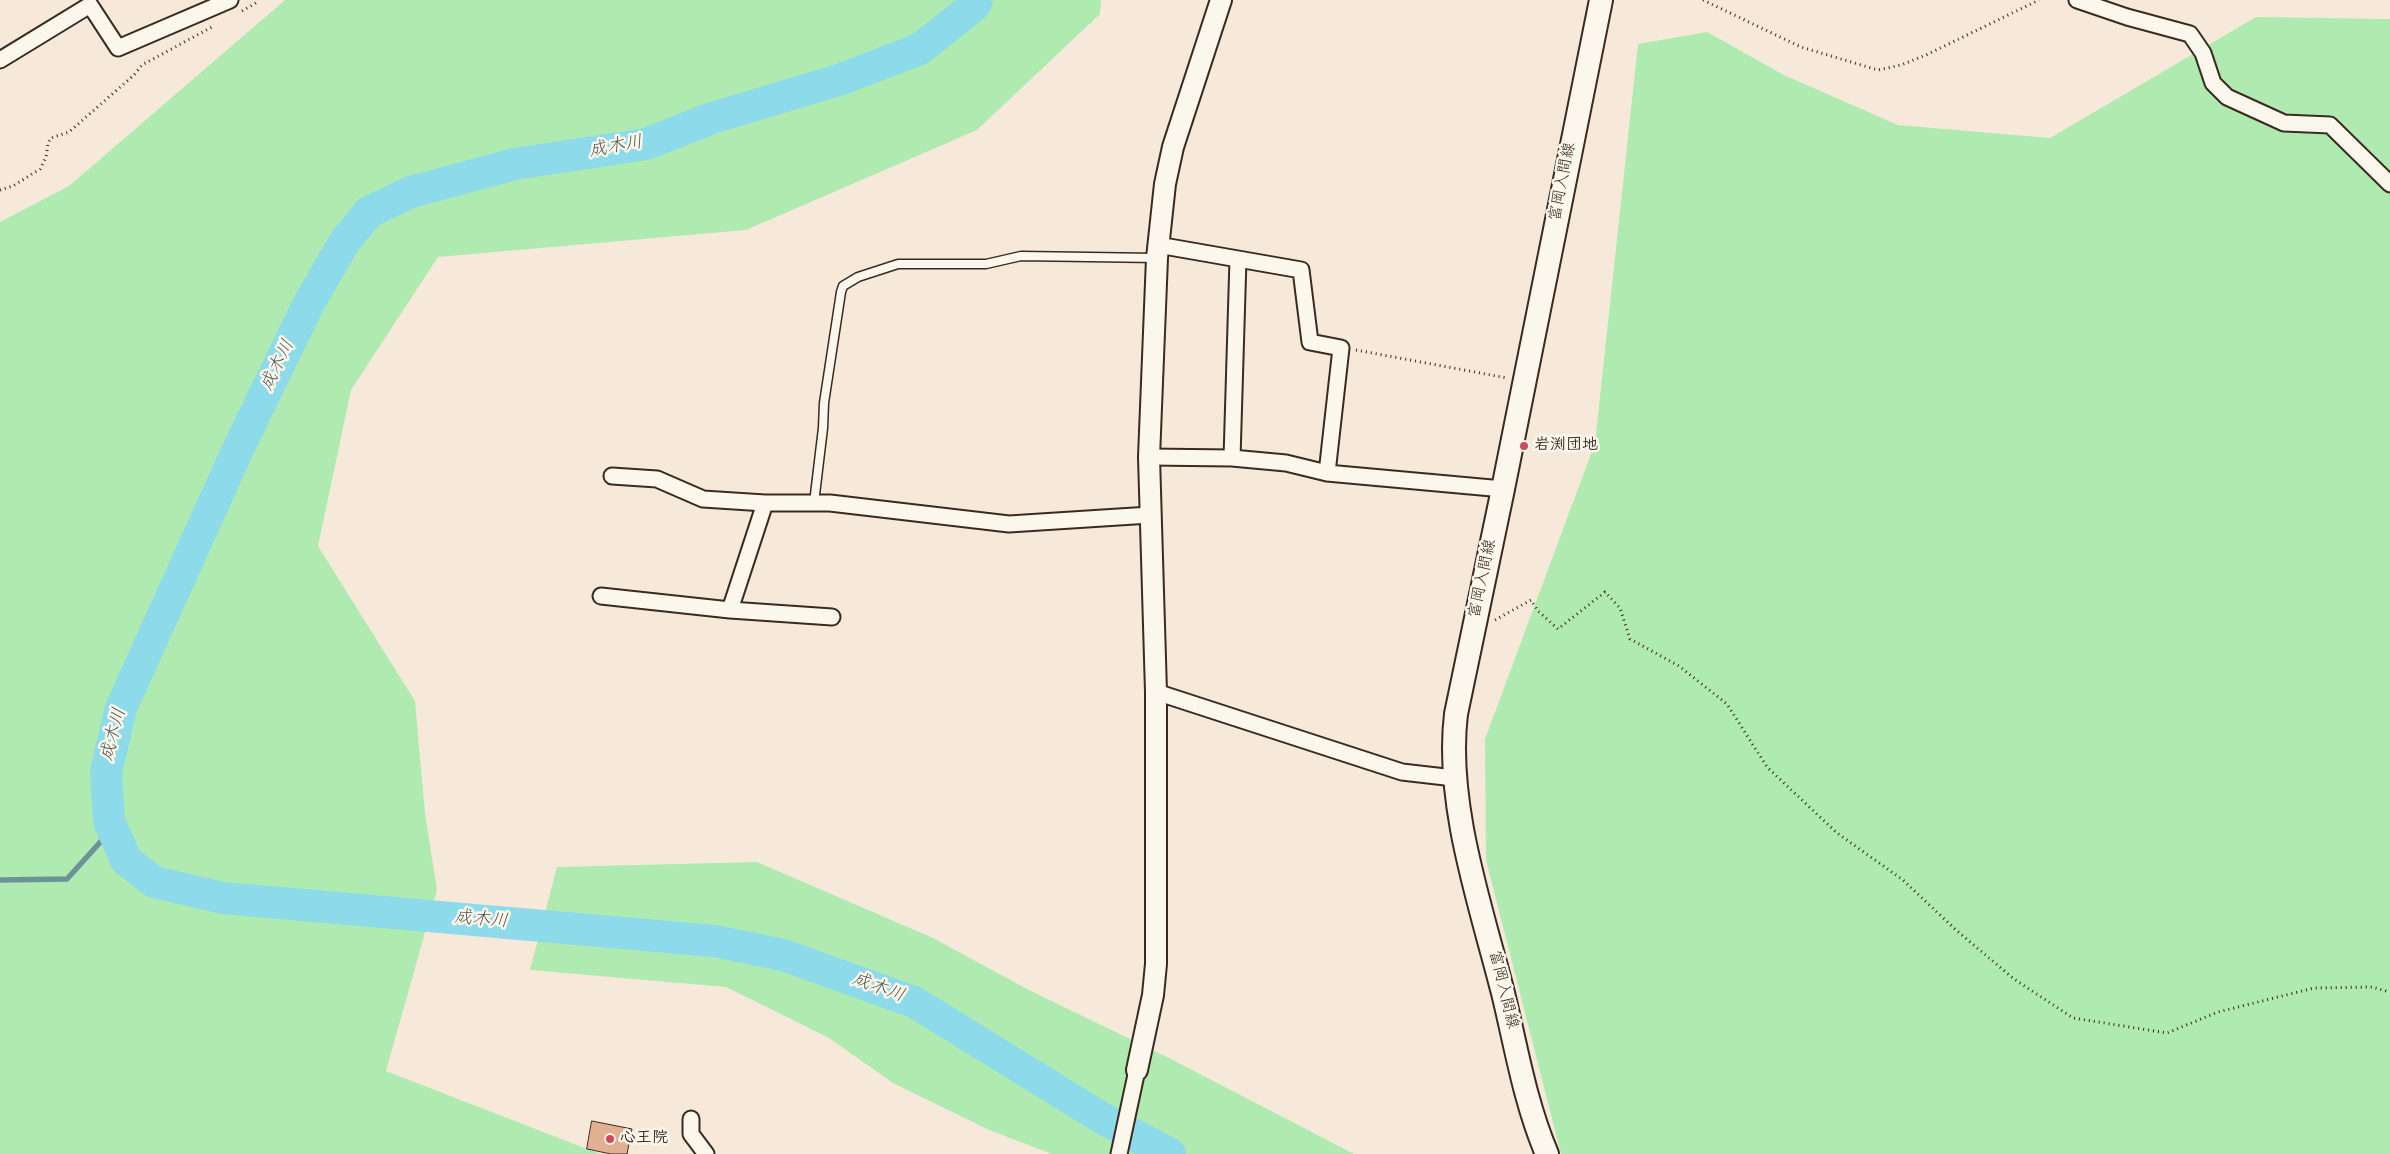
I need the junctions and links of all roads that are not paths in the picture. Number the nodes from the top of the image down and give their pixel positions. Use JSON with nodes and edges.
{"nodes":[{"id":1,"x":230,"y":0,"type":"edge"},
{"id":2,"x":1221,"y":0,"type":"edge"},
{"id":3,"x":1601,"y":0,"type":"edge"},
{"id":4,"x":2077,"y":0,"type":"edge"},
{"id":5,"x":0,"y":60,"type":"edge"},
{"id":6,"x":2390,"y":184,"type":"edge"},
{"id":7,"x":1157,"y":251,"type":"junction"},
{"id":8,"x":1238,"y":259,"type":"junction"},
{"id":9,"x":1149,"y":457,"type":"junction"},
{"id":10,"x":1232,"y":458,"type":"junction"},
{"id":11,"x":1327,"y":473,"type":"junction"},
{"id":12,"x":612,"y":476,"type":"dead end"},
{"id":13,"x":1503,"y":489,"type":"junction"},
{"id":14,"x":765,"y":503,"type":"junction"},
{"id":15,"x":814,"y":503,"type":"junction"},
{"id":16,"x":1150,"y":515,"type":"junction"},
{"id":17,"x":601,"y":596,"type":"dead end"},
{"id":18,"x":730,"y":610,"type":"junction"},
{"id":19,"x":832,"y":617,"type":"dead end"},
{"id":20,"x":1156,"y":692,"type":"junction"},
{"id":21,"x":1454,"y":778,"type":"junction"},
{"id":22,"x":1136,"y":1070,"type":"joint"},
{"id":23,"x":692,"y":1120,"type":"dead end"},
{"id":24,"x":706,"y":1154,"type":"edge"},
{"id":25,"x":1119,"y":1154,"type":"edge"},
{"id":26,"x":1547,"y":1154,"type":"edge"}],
"edges":[{"from":1,"to":5,"type":"street"},
{"from":2,"to":7,"type":"street"},
{"from":3,"to":13,"type":"main road","name":"富岡入間線"},
{"from":4,"to":6,"type":"street"},
{"from":7,"to":8,"type":"street"},
{"from":7,"to":9,"type":"street"},
{"from":7,"to":15,"type":"lane"},
{"from":8,"to":10,"type":"street"},
{"from":8,"to":11,"type":"street"},
{"from":9,"to":10,"type":"street"},
{"from":9,"to":16,"type":"street"},
{"from":10,"to":11,"type":"street"},
{"from":11,"to":13,"type":"street"},
{"from":12,"to":14,"type":"street"},
{"from":13,"to":21,"type":"main road","name":"富岡入間線"},
{"from":14,"to":15,"type":"street"},
{"from":14,"to":18,"type":"street"},
{"from":15,"to":16,"type":"street"},
{"from":16,"to":20,"type":"street"},
{"from":17,"to":18,"type":"street"},
{"from":18,"to":19,"type":"street"},
{"from":20,"to":21,"type":"street"},
{"from":20,"to":22,"type":"street"},
{"from":21,"to":26,"type":"main road","name":"富岡入間線"},
{"from":22,"to":25,"type":"street"},
{"from":23,"to":24,"type":"street"}]}
